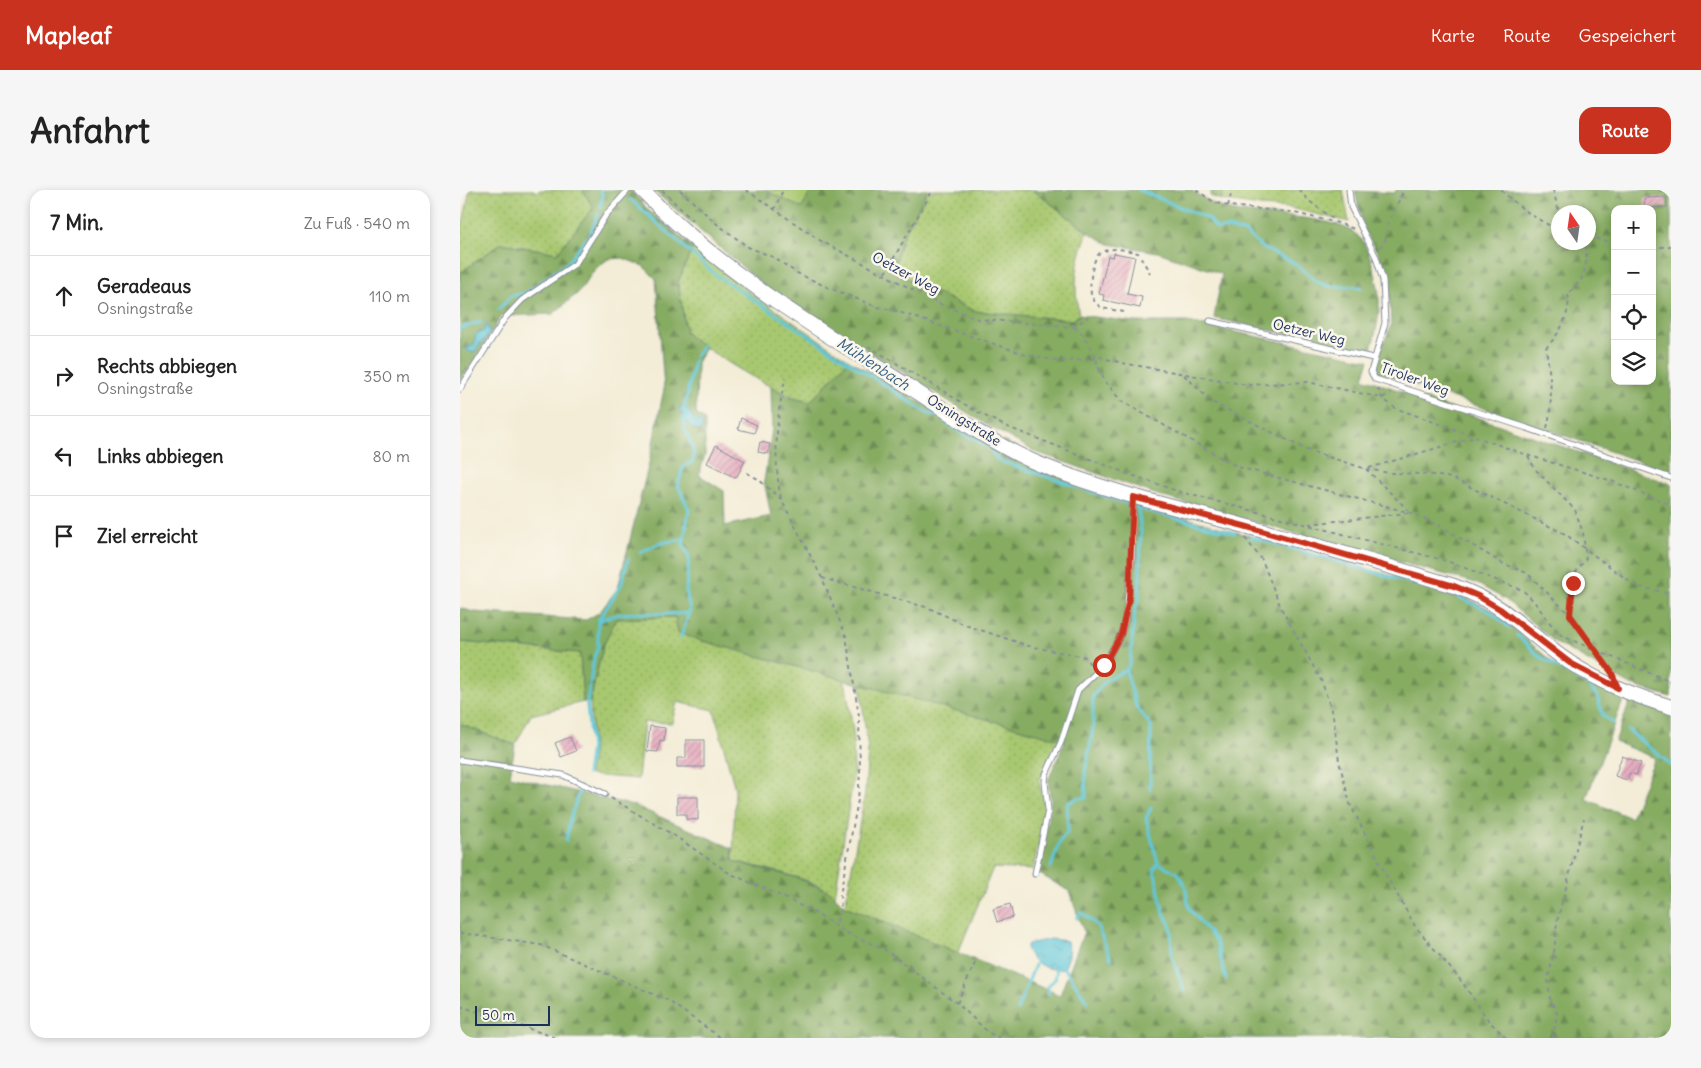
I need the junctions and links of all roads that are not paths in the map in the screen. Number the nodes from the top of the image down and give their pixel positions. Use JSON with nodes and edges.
{"nodes":[{"id":1,"x":628,"y":190,"type":"edge"},
{"id":2,"x":642,"y":190,"type":"edge"},
{"id":3,"x":1349,"y":190,"type":"edge"},
{"id":4,"x":1210,"y":321,"type":"dead end"},
{"id":5,"x":1374,"y":358,"type":"junction"},
{"id":6,"x":460,"y":389,"type":"edge"},
{"id":7,"x":1671,"y":478,"type":"edge"},
{"id":8,"x":1133,"y":497,"type":"junction"},
{"id":9,"x":1671,"y":707,"type":"edge"},
{"id":10,"x":460,"y":760,"type":"edge"},
{"id":11,"x":605,"y":794,"type":"road end"},
{"id":12,"x":1035,"y":874,"type":"dead end"}],
"edges":[{"from":1,"to":6,"type":"lane"},
{"from":2,"to":8,"type":"main road","name":"Osningstraße"},
{"from":3,"to":5,"type":"lane","name":"Tiroler Weg"},
{"from":4,"to":5,"type":"lane","name":"Oetzer Weg"},
{"from":5,"to":7,"type":"lane","name":"Tiroler Weg"},
{"from":8,"to":9,"type":"main road","name":"Osningstraße"},
{"from":8,"to":12,"type":"lane"},
{"from":10,"to":11,"type":"lane"}]}
